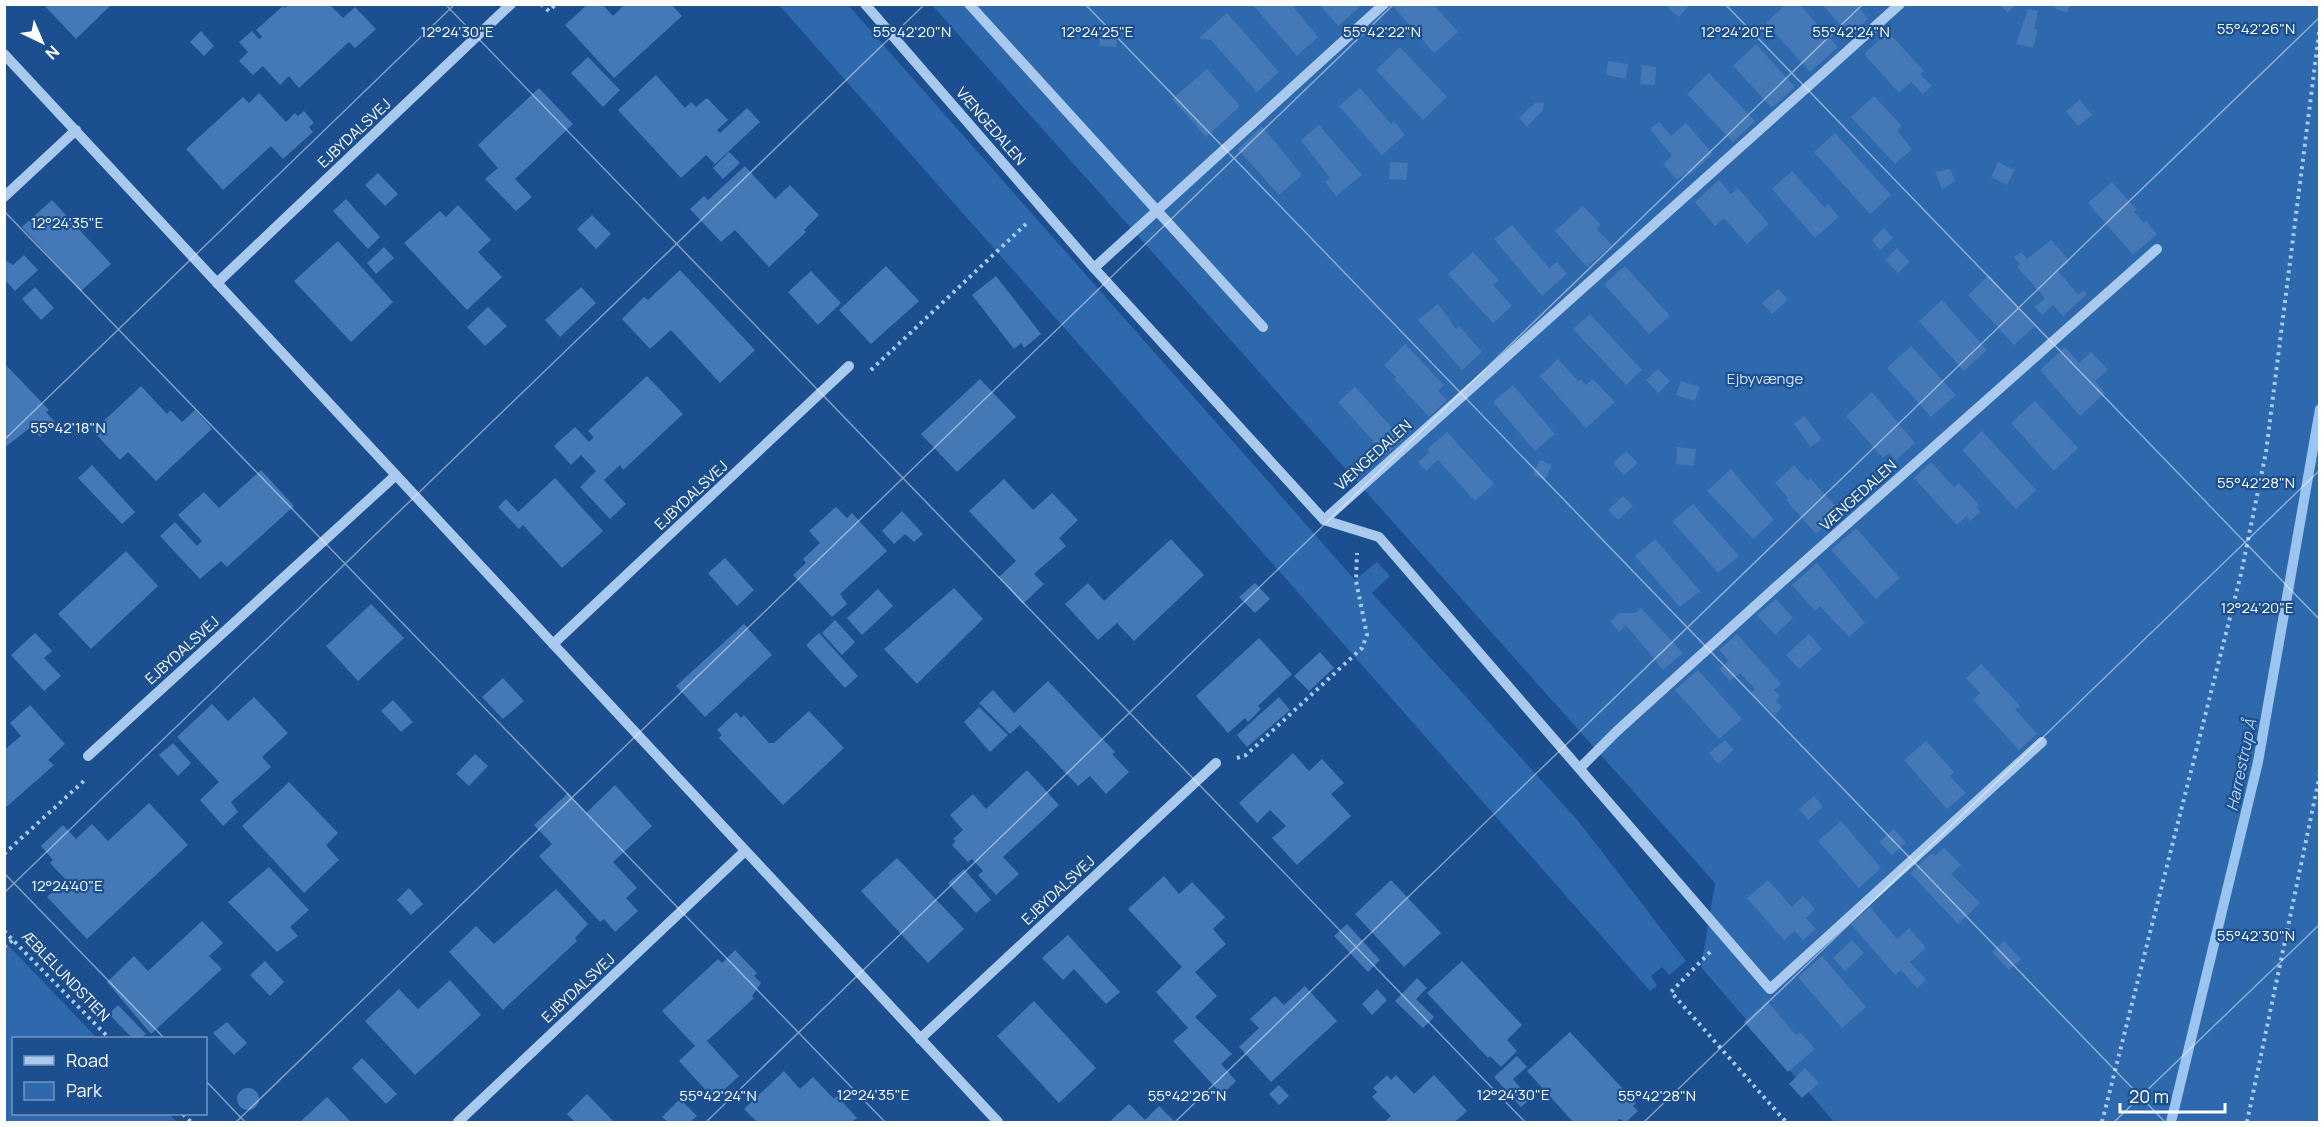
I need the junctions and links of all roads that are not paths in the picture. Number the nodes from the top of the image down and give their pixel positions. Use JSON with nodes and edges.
{"nodes":[{"id":1,"x":511,"y":4,"type":"edge"},
{"id":2,"x":865,"y":4,"type":"edge"},
{"id":3,"x":969,"y":4,"type":"edge"},
{"id":4,"x":1384,"y":4,"type":"edge"},
{"id":5,"x":1900,"y":4,"type":"edge"},
{"id":6,"x":4,"y":54,"type":"edge"},
{"id":7,"x":76,"y":130,"type":"junction"},
{"id":8,"x":4,"y":197,"type":"edge"},
{"id":9,"x":1157,"y":211,"type":"junction"},
{"id":10,"x":2157,"y":249,"type":"dead end"},
{"id":11,"x":1094,"y":268,"type":"junction"},
{"id":12,"x":217,"y":283,"type":"junction"},
{"id":13,"x":1263,"y":327,"type":"dead end"},
{"id":14,"x":849,"y":366,"type":"road end"},
{"id":15,"x":396,"y":475,"type":"junction"},
{"id":16,"x":1323,"y":519,"type":"junction"},
{"id":17,"x":553,"y":644,"type":"junction"},
{"id":18,"x":2042,"y":742,"type":"dead end"},
{"id":19,"x":88,"y":756,"type":"road end"},
{"id":20,"x":1216,"y":763,"type":"road end"},
{"id":21,"x":1581,"y":767,"type":"junction"},
{"id":22,"x":745,"y":851,"type":"junction"},
{"id":23,"x":920,"y":1039,"type":"junction"},
{"id":24,"x":458,"y":1122,"type":"edge"},
{"id":25,"x":998,"y":1122,"type":"edge"}],
"edges":[{"from":1,"to":12,"type":"street","name":"EJBYDALSVEJ"},
{"from":2,"to":11,"type":"street","name":"VÆNGEDALEN"},
{"from":3,"to":9,"type":"street"},
{"from":4,"to":9,"type":"street"},
{"from":5,"to":16,"type":"street","name":"VÆNGEDALEN"},
{"from":6,"to":7,"type":"street"},
{"from":7,"to":8,"type":"street"},
{"from":7,"to":12,"type":"street"},
{"from":9,"to":11,"type":"street"},
{"from":9,"to":13,"type":"street"},
{"from":10,"to":21,"type":"street","name":"VÆNGEDALEN"},
{"from":11,"to":16,"type":"street","name":"VÆNGEDALEN"},
{"from":12,"to":15,"type":"street"},
{"from":14,"to":17,"type":"street","name":"EJBYDALSVEJ"},
{"from":15,"to":17,"type":"street"},
{"from":15,"to":19,"type":"street","name":"EJBYDALSVEJ"},
{"from":16,"to":21,"type":"street","name":"VÆNGEDALEN"},
{"from":17,"to":22,"type":"street"},
{"from":18,"to":21,"type":"street","name":"VÆNGEDALEN"},
{"from":20,"to":23,"type":"street","name":"EJBYDALSVEJ"},
{"from":22,"to":23,"type":"street"},
{"from":22,"to":24,"type":"street","name":"EJBYDALSVEJ"},
{"from":23,"to":25,"type":"street"}]}
